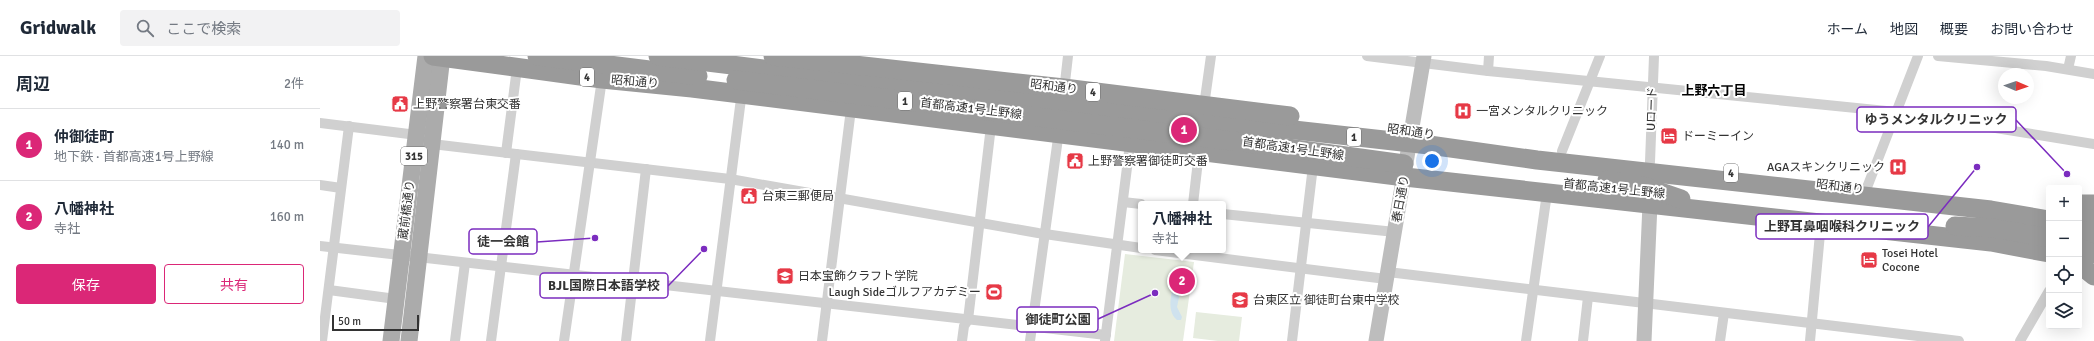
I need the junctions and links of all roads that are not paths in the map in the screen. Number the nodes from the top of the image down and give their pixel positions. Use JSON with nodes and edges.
{"nodes":[{"id":1,"x":435,"y":56,"type":"edge"},
{"id":2,"x":537,"y":56,"type":"edge"},
{"id":3,"x":658,"y":56,"type":"edge"},
{"id":4,"x":773,"y":56,"type":"edge"},
{"id":5,"x":1068,"y":56,"type":"edge"},
{"id":6,"x":1212,"y":56,"type":"edge"},
{"id":7,"x":1367,"y":56,"type":"edge"},
{"id":8,"x":1489,"y":56,"type":"edge"},
{"id":9,"x":1600,"y":56,"type":"edge"},
{"id":10,"x":1654,"y":56,"type":"edge"},
{"id":11,"x":1918,"y":56,"type":"edge"},
{"id":12,"x":1938,"y":56,"type":"edge"},
{"id":13,"x":2071,"y":56,"type":"edge"},
{"id":14,"x":1424,"y":60,"type":"edge"},
{"id":15,"x":746,"y":61,"type":"edge"},
{"id":16,"x":857,"y":61,"type":"edge"},
{"id":17,"x":517,"y":68,"type":"junction"},
{"id":18,"x":2068,"y":69,"type":"junction"},
{"id":19,"x":1488,"y":72,"type":"junction"},
{"id":20,"x":2094,"y":74,"type":"edge"},
{"id":21,"x":602,"y":80,"type":"junction"},
{"id":22,"x":1588,"y":82,"type":"junction"},
{"id":23,"x":1064,"y":88,"type":"junction"},
{"id":24,"x":1652,"y":88,"type":"junction"},
{"id":25,"x":741,"y":94,"type":"junction"},
{"id":26,"x":1204,"y":106,"type":"junction"},
{"id":27,"x":844,"y":108,"type":"junction"},
{"id":28,"x":1896,"y":112,"type":"junction"},
{"id":29,"x":320,"y":123,"type":"edge"},
{"id":30,"x":348,"y":126,"type":"junction"},
{"id":31,"x":991,"y":126,"type":"junction"},
{"id":32,"x":1412,"y":132,"type":"junction"},
{"id":33,"x":1058,"y":134,"type":"junction"},
{"id":34,"x":417,"y":135,"type":"junction"},
{"id":35,"x":432,"y":144,"type":"junction"},
{"id":36,"x":1130,"y":144,"type":"junction"},
{"id":37,"x":2094,"y":144,"type":"edge"},
{"id":38,"x":1273,"y":146,"type":"junction"},
{"id":39,"x":1562,"y":151,"type":"junction"},
{"id":40,"x":1199,"y":152,"type":"junction"},
{"id":41,"x":511,"y":153,"type":"junction"},
{"id":42,"x":1537,"y":160,"type":"junction"},
{"id":43,"x":1650,"y":162,"type":"junction"},
{"id":44,"x":590,"y":163,"type":"junction"},
{"id":45,"x":1313,"y":166,"type":"junction"},
{"id":46,"x":646,"y":169,"type":"junction"},
{"id":47,"x":1405,"y":177,"type":"junction"},
{"id":48,"x":730,"y":179,"type":"junction"},
{"id":49,"x":320,"y":185,"type":"edge"},
{"id":50,"x":341,"y":188,"type":"junction"},
{"id":51,"x":1866,"y":190,"type":"junction"},
{"id":52,"x":1547,"y":192,"type":"junction"},
{"id":53,"x":840,"y":198,"type":"junction"},
{"id":54,"x":1193,"y":201,"type":"edge"},
{"id":55,"x":1123,"y":202,"type":"junction"},
{"id":56,"x":1138,"y":204,"type":"edge"},
{"id":57,"x":1650,"y":204,"type":"junction"},
{"id":58,"x":2082,"y":204,"type":"edge"},
{"id":59,"x":2094,"y":204,"type":"edge"},
{"id":60,"x":2046,"y":206,"type":"edge"},
{"id":61,"x":2021,"y":208,"type":"junction"},
{"id":62,"x":1717,"y":211,"type":"junction"},
{"id":63,"x":2046,"y":212,"type":"edge"},
{"id":64,"x":1226,"y":214,"type":"edge"},
{"id":65,"x":2082,"y":217,"type":"edge"},
{"id":66,"x":1970,"y":219,"type":"dead end"},
{"id":67,"x":2046,"y":219,"type":"edge"},
{"id":68,"x":2094,"y":220,"type":"edge"},
{"id":69,"x":980,"y":223,"type":"junction"},
{"id":70,"x":1822,"y":223,"type":"junction"},
{"id":71,"x":1307,"y":224,"type":"junction"},
{"id":72,"x":2082,"y":230,"type":"edge"},
{"id":73,"x":1395,"y":232,"type":"junction"},
{"id":74,"x":1045,"y":234,"type":"junction"},
{"id":75,"x":2094,"y":235,"type":"edge"},
{"id":76,"x":2046,"y":237,"type":"edge"},
{"id":77,"x":1117,"y":245,"type":"junction"},
{"id":78,"x":320,"y":246,"type":"edge"},
{"id":79,"x":335,"y":248,"type":"junction"},
{"id":80,"x":1138,"y":248,"type":"edge"},
{"id":81,"x":2082,"y":248,"type":"edge"},
{"id":82,"x":2046,"y":252,"type":"edge"},
{"id":83,"x":1195,"y":253,"type":"edge"},
{"id":84,"x":2094,"y":254,"type":"edge"},
{"id":85,"x":401,"y":256,"type":"junction"},
{"id":86,"x":419,"y":258,"type":"junction"},
{"id":87,"x":465,"y":263,"type":"junction"},
{"id":88,"x":2082,"y":266,"type":"edge"},
{"id":89,"x":502,"y":267,"type":"junction"},
{"id":90,"x":1301,"y":269,"type":"junction"},
{"id":91,"x":574,"y":276,"type":"junction"},
{"id":92,"x":1387,"y":276,"type":"junction"},
{"id":93,"x":2094,"y":276,"type":"edge"},
{"id":94,"x":632,"y":282,"type":"junction"},
{"id":95,"x":329,"y":290,"type":"junction"},
{"id":96,"x":1533,"y":290,"type":"junction"},
{"id":97,"x":716,"y":292,"type":"junction"},
{"id":98,"x":2048,"y":293,"type":"edge"},
{"id":99,"x":1588,"y":296,"type":"junction"},
{"id":100,"x":396,"y":299,"type":"junction"},
{"id":101,"x":1644,"y":303,"type":"junction"},
{"id":102,"x":826,"y":304,"type":"junction"},
{"id":103,"x":1724,"y":313,"type":"junction"},
{"id":104,"x":968,"y":320,"type":"junction"},
{"id":105,"x":322,"y":321,"type":"edge"},
{"id":106,"x":1812,"y":324,"type":"junction"},
{"id":107,"x":1032,"y":327,"type":"junction"},
{"id":108,"x":1105,"y":338,"type":"edge"},
{"id":109,"x":322,"y":341,"type":"edge"},
{"id":110,"x":391,"y":341,"type":"edge"},
{"id":111,"x":409,"y":341,"type":"edge"},
{"id":112,"x":455,"y":341,"type":"edge"},
{"id":113,"x":492,"y":341,"type":"edge"},
{"id":114,"x":564,"y":341,"type":"edge"},
{"id":115,"x":626,"y":341,"type":"edge"},
{"id":116,"x":710,"y":341,"type":"edge"},
{"id":117,"x":822,"y":341,"type":"edge"},
{"id":118,"x":962,"y":341,"type":"edge"},
{"id":119,"x":1030,"y":341,"type":"edge"},
{"id":120,"x":1292,"y":341,"type":"edge"},
{"id":121,"x":1376,"y":341,"type":"edge"},
{"id":122,"x":1526,"y":341,"type":"edge"},
{"id":123,"x":1583,"y":341,"type":"edge"},
{"id":124,"x":1644,"y":341,"type":"edge"},
{"id":125,"x":1720,"y":341,"type":"edge"},
{"id":126,"x":1810,"y":341,"type":"edge"},
{"id":127,"x":1959,"y":341,"type":"edge"},
{"id":128,"x":2020,"y":341,"type":"edge"}],
"edges":[{"from":1,"to":17,"type":"highway","name":"昭和通り","number":"4"},
{"from":1,"to":34,"type":"main road","name":"蔵前橋通り","number":"315"},
{"from":1,"to":35,"type":"main road","name":"蔵前橋通り","number":"315"},
{"from":2,"to":38,"type":"highway","name":"首都高速1号上野線","number":"1"},
{"from":3,"to":42,"type":"highway","name":"首都高速1号上野線","number":"1"},
{"from":4,"to":16,"type":"highway","name":"昭和通り","number":"4"},
{"from":5,"to":23,"type":"street"},
{"from":6,"to":26,"type":"street"},
{"from":7,"to":14,"type":"street"},
{"from":8,"to":19,"type":"street"},
{"from":9,"to":22,"type":"street"},
{"from":10,"to":24,"type":"street","name":"Uロード"},
{"from":11,"to":28,"type":"street"},
{"from":12,"to":18,"type":"street"},
{"from":13,"to":18,"type":"street"},
{"from":14,"to":19,"type":"street"},
{"from":14,"to":32,"type":"main road","name":"春日通り"},
{"from":15,"to":25,"type":"street"},
{"from":15,"to":27,"type":"highway"},
{"from":16,"to":23,"type":"highway","name":"昭和通り","number":"4"},
{"from":17,"to":21,"type":"highway","name":"昭和通り","number":"4"},
{"from":17,"to":41,"type":"street"},
{"from":18,"to":20,"type":"street"},
{"from":19,"to":22,"type":"street"},
{"from":21,"to":25,"type":"highway","name":"昭和通り","number":"4"},
{"from":21,"to":44,"type":"street"},
{"from":22,"to":24,"type":"street"},
{"from":22,"to":39,"type":"street"},
{"from":23,"to":26,"type":"highway","name":"昭和通り","number":"4"},
{"from":23,"to":33,"type":"street"},
{"from":24,"to":28,"type":"street"},
{"from":24,"to":43,"type":"street","name":"Uロード"},
{"from":25,"to":27,"type":"highway","name":"昭和通り","number":"4"},
{"from":25,"to":48,"type":"street"},
{"from":26,"to":32,"type":"highway","name":"昭和通り","number":"4"},
{"from":27,"to":31,"type":"highway","name":"昭和通り","number":"4"},
{"from":27,"to":53,"type":"street"},
{"from":28,"to":37,"type":"street"},
{"from":28,"to":51,"type":"street"},
{"from":29,"to":30,"type":"street"},
{"from":30,"to":34,"type":"street"},
{"from":30,"to":50,"type":"street"},
{"from":31,"to":33,"type":"highway","name":"昭和通り","number":"4"},
{"from":31,"to":69,"type":"street"},
{"from":32,"to":39,"type":"highway","name":"昭和通り","number":"4"},
{"from":32,"to":47,"type":"main road","name":"春日通り"},
{"from":33,"to":36,"type":"highway","name":"昭和通り","number":"4"},
{"from":33,"to":74,"type":"street"},
{"from":34,"to":85,"type":"main road","name":"蔵前橋通り","number":"315"},
{"from":35,"to":41,"type":"street"},
{"from":35,"to":86,"type":"main road","name":"蔵前橋通り","number":"315"},
{"from":36,"to":40,"type":"highway","name":"昭和通り","number":"4"},
{"from":36,"to":55,"type":"street"},
{"from":38,"to":62,"type":"highway"},
{"from":38,"to":76,"type":"highway","name":"首都高速1号上野線","number":"1"},
{"from":39,"to":43,"type":"highway","name":"昭和通り","number":"4"},
{"from":40,"to":45,"type":"highway","name":"昭和通り","number":"4"},
{"from":40,"to":54,"type":"street"},
{"from":41,"to":44,"type":"street"},
{"from":41,"to":89,"type":"street"},
{"from":42,"to":66,"type":"highway"},
{"from":42,"to":67,"type":"highway","name":"首都高速1号上野線","number":"1"},
{"from":43,"to":51,"type":"highway","name":"昭和通り","number":"4"},
{"from":44,"to":46,"type":"street"},
{"from":44,"to":91,"type":"street"},
{"from":45,"to":47,"type":"highway","name":"昭和通り","number":"4"},
{"from":45,"to":71,"type":"street"},
{"from":46,"to":48,"type":"street"},
{"from":46,"to":94,"type":"street"},
{"from":47,"to":52,"type":"highway","name":"昭和通り","number":"4"},
{"from":47,"to":73,"type":"main road","name":"春日通り"},
{"from":48,"to":53,"type":"street"},
{"from":48,"to":97,"type":"street"},
{"from":49,"to":50,"type":"street"},
{"from":50,"to":79,"type":"street"},
{"from":51,"to":61,"type":"highway","name":"昭和通り","number":"4"},
{"from":52,"to":57,"type":"highway","name":"昭和通り","number":"4"},
{"from":52,"to":96,"type":"street"},
{"from":53,"to":69,"type":"street"},
{"from":53,"to":102,"type":"street"},
{"from":55,"to":56,"type":"street"},
{"from":55,"to":77,"type":"street"},
{"from":57,"to":62,"type":"highway","name":"昭和通り","number":"4"},
{"from":57,"to":101,"type":"main road"},
{"from":58,"to":59,"type":"highway"},
{"from":60,"to":61,"type":"highway"},
{"from":61,"to":63,"type":"highway","name":"昭和通り","number":"4"},
{"from":62,"to":70,"type":"highway","name":"昭和通り","number":"4"},
{"from":64,"to":71,"type":"street"},
{"from":65,"to":68,"type":"highway"},
{"from":69,"to":74,"type":"street"},
{"from":69,"to":104,"type":"street"},
{"from":70,"to":82,"type":"highway","name":"昭和通り","number":"4"},
{"from":70,"to":106,"type":"street"},
{"from":71,"to":73,"type":"street"},
{"from":71,"to":90,"type":"street"},
{"from":72,"to":75,"type":"highway"},
{"from":73,"to":92,"type":"main road","name":"春日通り"},
{"from":74,"to":77,"type":"street"},
{"from":74,"to":107,"type":"street"},
{"from":77,"to":80,"type":"street"},
{"from":77,"to":108,"type":"street"},
{"from":78,"to":79,"type":"street"},
{"from":79,"to":85,"type":"street"},
{"from":79,"to":95,"type":"street"},
{"from":81,"to":84,"type":"highway"},
{"from":83,"to":90,"type":"street"},
{"from":85,"to":86,"type":"street"},
{"from":85,"to":100,"type":"main road","name":"蔵前橋通り","number":"315"},
{"from":86,"to":87,"type":"street"},
{"from":86,"to":111,"type":"main road","name":"蔵前橋通り","number":"315"},
{"from":87,"to":89,"type":"street"},
{"from":87,"to":112,"type":"street"},
{"from":88,"to":93,"type":"highway"},
{"from":89,"to":91,"type":"street"},
{"from":89,"to":113,"type":"street"},
{"from":90,"to":92,"type":"street"},
{"from":90,"to":120,"type":"street"},
{"from":91,"to":94,"type":"street"},
{"from":91,"to":114,"type":"street"},
{"from":92,"to":96,"type":"street"},
{"from":92,"to":121,"type":"main road","name":"春日通り"},
{"from":94,"to":97,"type":"street"},
{"from":94,"to":115,"type":"street"},
{"from":95,"to":100,"type":"street"},
{"from":95,"to":105,"type":"street"},
{"from":96,"to":99,"type":"street"},
{"from":96,"to":122,"type":"street"},
{"from":97,"to":102,"type":"street"},
{"from":97,"to":116,"type":"street"},
{"from":98,"to":128,"type":"street"},
{"from":99,"to":101,"type":"street"},
{"from":99,"to":123,"type":"street"},
{"from":100,"to":110,"type":"main road","name":"蔵前橋通り","number":"315"},
{"from":101,"to":103,"type":"street"},
{"from":101,"to":124,"type":"main road"},
{"from":102,"to":104,"type":"street"},
{"from":102,"to":117,"type":"street"},
{"from":103,"to":106,"type":"street"},
{"from":103,"to":125,"type":"street"},
{"from":104,"to":107,"type":"street"},
{"from":104,"to":118,"type":"street"},
{"from":105,"to":109,"type":"street"},
{"from":106,"to":126,"type":"street"},
{"from":106,"to":127,"type":"street"},
{"from":107,"to":108,"type":"street"},
{"from":107,"to":119,"type":"street"}]}
